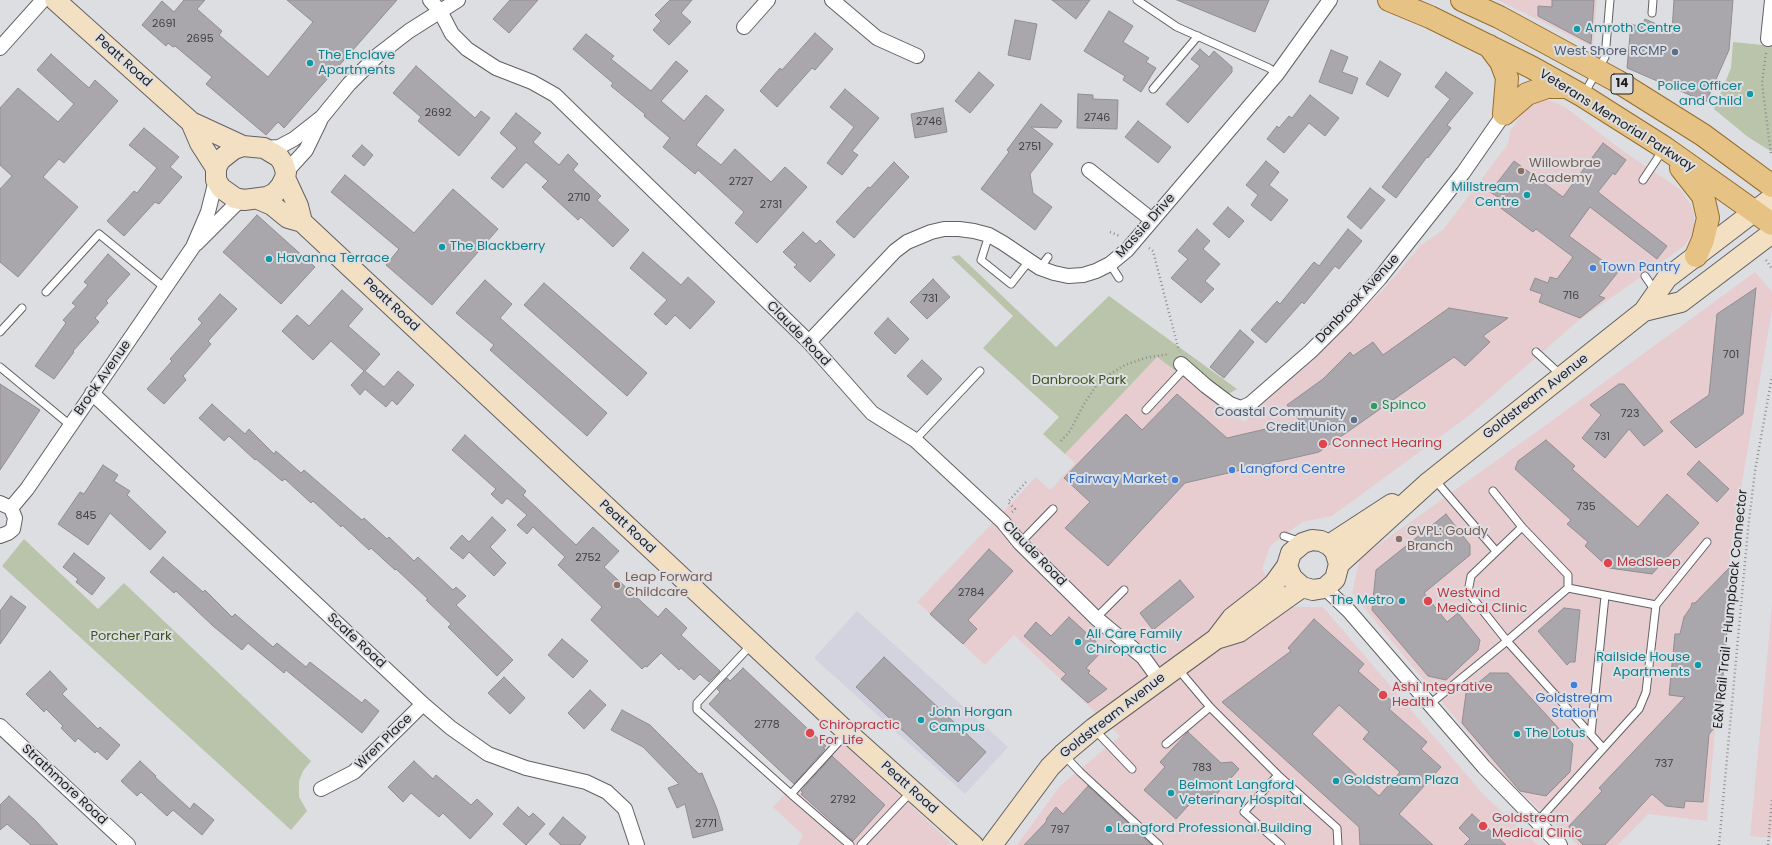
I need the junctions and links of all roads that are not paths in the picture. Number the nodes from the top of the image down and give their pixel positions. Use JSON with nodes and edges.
{"nodes":[{"id":1,"x":43,"y":0,"type":"edge"},
{"id":2,"x":55,"y":0,"type":"edge"},
{"id":3,"x":430,"y":0,"type":"edge"},
{"id":4,"x":458,"y":0,"type":"edge"},
{"id":5,"x":768,"y":0,"type":"edge"},
{"id":6,"x":832,"y":0,"type":"edge"},
{"id":7,"x":1137,"y":0,"type":"edge"},
{"id":8,"x":1330,"y":0,"type":"edge"},
{"id":9,"x":1389,"y":0,"type":"edge"},
{"id":10,"x":1462,"y":0,"type":"edge"},
{"id":11,"x":1610,"y":0,"type":"edge"},
{"id":12,"x":1653,"y":0,"type":"edge"},
{"id":13,"x":1772,"y":0,"type":"edge"},
{"id":14,"x":440,"y":12,"type":"junction"},
{"id":15,"x":1652,"y":13,"type":"dead end"},
{"id":16,"x":744,"y":26,"type":"dead end"},
{"id":17,"x":1198,"y":36,"type":"junction"},
{"id":18,"x":1768,"y":39,"type":"road end"},
{"id":19,"x":1489,"y":46,"type":"junction"},
{"id":20,"x":0,"y":48,"type":"edge"},
{"id":21,"x":917,"y":56,"type":"dead end"},
{"id":22,"x":1598,"y":71,"type":"junction"},
{"id":23,"x":1277,"y":74,"type":"junction"},
{"id":24,"x":1153,"y":89,"type":"dead end"},
{"id":25,"x":1574,"y":91,"type":"junction"},
{"id":26,"x":1504,"y":114,"type":"junction"},
{"id":27,"x":322,"y":117,"type":"junction"},
{"id":28,"x":191,"y":122,"type":"junction"},
{"id":29,"x":243,"y":146,"type":"junction"},
{"id":30,"x":264,"y":148,"type":"junction"},
{"id":31,"x":1665,"y":148,"type":"junction"},
{"id":32,"x":1089,"y":170,"type":"dead end"},
{"id":33,"x":216,"y":174,"type":"junction"},
{"id":34,"x":285,"y":175,"type":"junction"},
{"id":35,"x":1643,"y":180,"type":"dead end"},
{"id":36,"x":1772,"y":186,"type":"edge"},
{"id":37,"x":1772,"y":198,"type":"edge"},
{"id":38,"x":251,"y":200,"type":"junction"},
{"id":39,"x":1754,"y":211,"type":"junction"},
{"id":40,"x":1152,"y":220,"type":"junction"},
{"id":41,"x":302,"y":222,"type":"junction"},
{"id":42,"x":1772,"y":224,"type":"edge"},
{"id":43,"x":1772,"y":234,"type":"edge"},
{"id":44,"x":990,"y":235,"type":"junction"},
{"id":45,"x":193,"y":247,"type":"junction"},
{"id":46,"x":1696,"y":256,"type":"junction"},
{"id":47,"x":1114,"y":257,"type":"junction"},
{"id":48,"x":1039,"y":262,"type":"junction"},
{"id":49,"x":1644,"y":276,"type":"dead end"},
{"id":50,"x":1119,"y":278,"type":"dead end"},
{"id":51,"x":165,"y":288,"type":"junction"},
{"id":52,"x":46,"y":292,"type":"dead end"},
{"id":53,"x":1656,"y":293,"type":"junction"},
{"id":54,"x":22,"y":308,"type":"dead end"},
{"id":55,"x":1644,"y":311,"type":"junction"},
{"id":56,"x":0,"y":332,"type":"edge"},
{"id":57,"x":809,"y":342,"type":"junction"},
{"id":58,"x":1536,"y":352,"type":"dead end"},
{"id":59,"x":1183,"y":366,"type":"joint"},
{"id":60,"x":0,"y":368,"type":"edge"},
{"id":61,"x":980,"y":371,"type":"dead end"},
{"id":62,"x":1562,"y":377,"type":"junction"},
{"id":63,"x":92,"y":393,"type":"junction"},
{"id":64,"x":1146,"y":410,"type":"dead end"},
{"id":65,"x":70,"y":425,"type":"junction"},
{"id":66,"x":915,"y":440,"type":"junction"},
{"id":67,"x":1431,"y":480,"type":"junction"},
{"id":68,"x":1493,"y":491,"type":"dead end"},
{"id":69,"x":5,"y":506,"type":"edge"},
{"id":70,"x":1053,"y":509,"type":"dead end"},
{"id":71,"x":1522,"y":527,"type":"junction"},
{"id":72,"x":0,"y":536,"type":"edge"},
{"id":73,"x":1707,"y":542,"type":"dead end"},
{"id":74,"x":1020,"y":543,"type":"junction"},
{"id":75,"x":1329,"y":545,"type":"junction"},
{"id":76,"x":1496,"y":552,"type":"junction"},
{"id":77,"x":1294,"y":554,"type":"junction"},
{"id":78,"x":1333,"y":577,"type":"junction"},
{"id":79,"x":1302,"y":587,"type":"junction"},
{"id":80,"x":1568,"y":588,"type":"junction"},
{"id":81,"x":1124,"y":590,"type":"dead end"},
{"id":82,"x":1605,"y":596,"type":"junction"},
{"id":83,"x":1656,"y":605,"type":"junction"},
{"id":84,"x":1096,"y":618,"type":"junction"},
{"id":85,"x":1216,"y":639,"type":"junction"},
{"id":86,"x":1507,"y":641,"type":"junction"},
{"id":87,"x":752,"y":643,"type":"junction"},
{"id":88,"x":1176,"y":667,"type":"junction"},
{"id":89,"x":1159,"y":679,"type":"junction"},
{"id":90,"x":423,"y":704,"type":"junction"},
{"id":91,"x":1430,"y":704,"type":"junction"},
{"id":92,"x":1210,"y":707,"type":"junction"},
{"id":93,"x":0,"y":726,"type":"edge"},
{"id":94,"x":1094,"y":728,"type":"junction"},
{"id":95,"x":848,"y":733,"type":"junction"},
{"id":96,"x":1591,"y":734,"type":"junction"},
{"id":97,"x":1166,"y":744,"type":"dead end"},
{"id":98,"x":1604,"y":748,"type":"junction"},
{"id":99,"x":1063,"y":754,"type":"junction"},
{"id":100,"x":1132,"y":770,"type":"dead end"},
{"id":101,"x":1278,"y":775,"type":"junction"},
{"id":102,"x":321,"y":789,"type":"dead end"},
{"id":103,"x":912,"y":791,"type":"junction"},
{"id":104,"x":791,"y":794,"type":"junction"},
{"id":105,"x":1537,"y":822,"type":"junction"},
{"id":106,"x":128,"y":845,"type":"edge"},
{"id":107,"x":637,"y":845,"type":"edge"},
{"id":108,"x":850,"y":845,"type":"edge"},
{"id":109,"x":861,"y":845,"type":"edge"},
{"id":110,"x":973,"y":845,"type":"edge"},
{"id":111,"x":992,"y":845,"type":"edge"},
{"id":112,"x":1159,"y":845,"type":"edge"},
{"id":113,"x":1281,"y":845,"type":"edge"},
{"id":114,"x":1338,"y":845,"type":"edge"},
{"id":115,"x":1559,"y":845,"type":"edge"}],
"edges":[{"from":1,"to":20,"type":"street"},
{"from":2,"to":28,"type":"street","name":"Peatt Road"},
{"from":3,"to":14,"type":"street","name":"Claude Road"},
{"from":4,"to":14,"type":"street"},
{"from":5,"to":16,"type":"street"},
{"from":6,"to":21,"type":"street"},
{"from":7,"to":17,"type":"lane"},
{"from":8,"to":23,"type":"street","name":"Massie Drive"},
{"from":9,"to":19,"type":"main road","name":"Veterans Memorial Parkway","number":"14"},
{"from":10,"to":22,"type":"main road","number":"14"},
{"from":11,"to":22,"type":"lane"},
{"from":12,"to":15,"type":"lane"},
{"from":13,"to":18,"type":"street"},
{"from":14,"to":27,"type":"street"},
{"from":14,"to":57,"type":"street","name":"Claude Road"},
{"from":17,"to":23,"type":"lane"},
{"from":17,"to":24,"type":"lane"},
{"from":19,"to":25,"type":"main road","name":"Veterans Memorial Parkway","number":"14"},
{"from":19,"to":26,"type":"main road"},
{"from":22,"to":25,"type":"lane"},
{"from":22,"to":36,"type":"main road","number":"14"},
{"from":23,"to":40,"type":"street","name":"Massie Drive"},
{"from":25,"to":26,"type":"main road"},
{"from":25,"to":31,"type":"main road","name":"Veterans Memorial Parkway","number":"14"},
{"from":26,"to":59,"type":"street","name":"Danbrook Avenue"},
{"from":27,"to":30,"type":"street"},
{"from":27,"to":34,"type":"street"},
{"from":28,"to":29,"type":"street","name":"Peatt Road"},
{"from":28,"to":33,"type":"street","name":"Peatt Road"},
{"from":29,"to":30,"type":"street"},
{"from":29,"to":33,"type":"street"},
{"from":30,"to":34,"type":"street"},
{"from":31,"to":35,"type":"lane"},
{"from":31,"to":39,"type":"main road","name":"Veterans Memorial Parkway","number":"14"},
{"from":31,"to":46,"type":"main road"},
{"from":32,"to":40,"type":"street"},
{"from":33,"to":38,"type":"street"},
{"from":33,"to":45,"type":"street","name":"Brock Avenue"},
{"from":34,"to":38,"type":"street"},
{"from":34,"to":41,"type":"street"},
{"from":37,"to":39,"type":"street","name":"Goldstream Avenue"},
{"from":38,"to":41,"type":"street","name":"Peatt Road"},
{"from":38,"to":45,"type":"street","name":"Brock Avenue"},
{"from":39,"to":42,"type":"main road","name":"Veterans Memorial Parkway","number":"14"},
{"from":39,"to":46,"type":"street","name":"Goldstream Avenue"},
{"from":40,"to":47,"type":"street","name":"Massie Drive"},
{"from":41,"to":87,"type":"street","name":"Peatt Road"},
{"from":43,"to":55,"type":"street","name":"Goldstream Avenue"},
{"from":44,"to":48,"type":"street","name":"Massie Drive"},
{"from":44,"to":48,"type":"lane"},
{"from":44,"to":57,"type":"street","name":"Massie Drive"},
{"from":45,"to":51,"type":"street","name":"Brock Avenue"},
{"from":46,"to":53,"type":"street","name":"Goldstream Avenue"},
{"from":47,"to":48,"type":"street","name":"Massie Drive"},
{"from":47,"to":50,"type":"lane"},
{"from":49,"to":53,"type":"lane"},
{"from":51,"to":52,"type":"lane"},
{"from":51,"to":63,"type":"street","name":"Brock Avenue"},
{"from":53,"to":55,"type":"street","name":"Goldstream Avenue"},
{"from":54,"to":56,"type":"lane"},
{"from":55,"to":62,"type":"street","name":"Goldstream Avenue"},
{"from":57,"to":66,"type":"street","name":"Claude Road"},
{"from":58,"to":62,"type":"lane"},
{"from":59,"to":64,"type":"lane"},
{"from":60,"to":65,"type":"lane"},
{"from":61,"to":66,"type":"lane"},
{"from":62,"to":67,"type":"street","name":"Goldstream Avenue"},
{"from":63,"to":65,"type":"street","name":"Brock Avenue"},
{"from":63,"to":90,"type":"street","name":"Scafe Road"},
{"from":65,"to":69,"type":"street","name":"Brock Avenue"},
{"from":66,"to":74,"type":"street","name":"Claude Road"},
{"from":67,"to":75,"type":"street","name":"Goldstream Avenue"},
{"from":67,"to":76,"type":"lane"},
{"from":67,"to":78,"type":"street","name":"Goldstream Avenue"},
{"from":68,"to":71,"type":"lane"},
{"from":69,"to":72,"type":"street"},
{"from":70,"to":74,"type":"lane"},
{"from":71,"to":76,"type":"lane"},
{"from":71,"to":80,"type":"lane"},
{"from":73,"to":83,"type":"lane"},
{"from":74,"to":84,"type":"street","name":"Claude Road"},
{"from":75,"to":77,"type":"street"},
{"from":75,"to":78,"type":"street"},
{"from":76,"to":86,"type":"lane"},
{"from":77,"to":79,"type":"street"},
{"from":77,"to":85,"type":"street","name":"Goldstream Avenue"},
{"from":78,"to":79,"type":"street"},
{"from":78,"to":91,"type":"street"},
{"from":79,"to":85,"type":"street","name":"Goldstream Avenue"},
{"from":80,"to":82,"type":"lane"},
{"from":80,"to":86,"type":"lane"},
{"from":81,"to":84,"type":"lane"},
{"from":82,"to":83,"type":"lane"},
{"from":82,"to":96,"type":"lane"},
{"from":83,"to":98,"type":"lane"},
{"from":84,"to":89,"type":"street","name":"Claude Road"},
{"from":85,"to":88,"type":"street","name":"Goldstream Avenue"},
{"from":86,"to":91,"type":"lane"},
{"from":86,"to":96,"type":"lane"},
{"from":87,"to":95,"type":"street","name":"Peatt Road"},
{"from":87,"to":104,"type":"lane"},
{"from":88,"to":89,"type":"street","name":"Goldstream Avenue"},
{"from":88,"to":92,"type":"lane"},
{"from":89,"to":94,"type":"street","name":"Goldstream Avenue"},
{"from":90,"to":102,"type":"street","name":"Wren Place"},
{"from":90,"to":107,"type":"street","name":"Scafe Road"},
{"from":91,"to":105,"type":"street"},
{"from":92,"to":97,"type":"lane"},
{"from":92,"to":101,"type":"lane"},
{"from":93,"to":106,"type":"street","name":"Strathmore Road"},
{"from":94,"to":99,"type":"street","name":"Goldstream Avenue"},
{"from":94,"to":100,"type":"lane"},
{"from":95,"to":103,"type":"street","name":"Peatt Road"},
{"from":95,"to":104,"type":"lane"},
{"from":96,"to":98,"type":"lane"},
{"from":98,"to":105,"type":"lane"},
{"from":99,"to":111,"type":"street","name":"Goldstream Avenue"},
{"from":99,"to":112,"type":"lane"},
{"from":101,"to":113,"type":"lane"},
{"from":101,"to":114,"type":"lane"},
{"from":103,"to":109,"type":"lane"},
{"from":103,"to":110,"type":"street","name":"Peatt Road"},
{"from":104,"to":108,"type":"lane"},
{"from":105,"to":115,"type":"street"}]}
